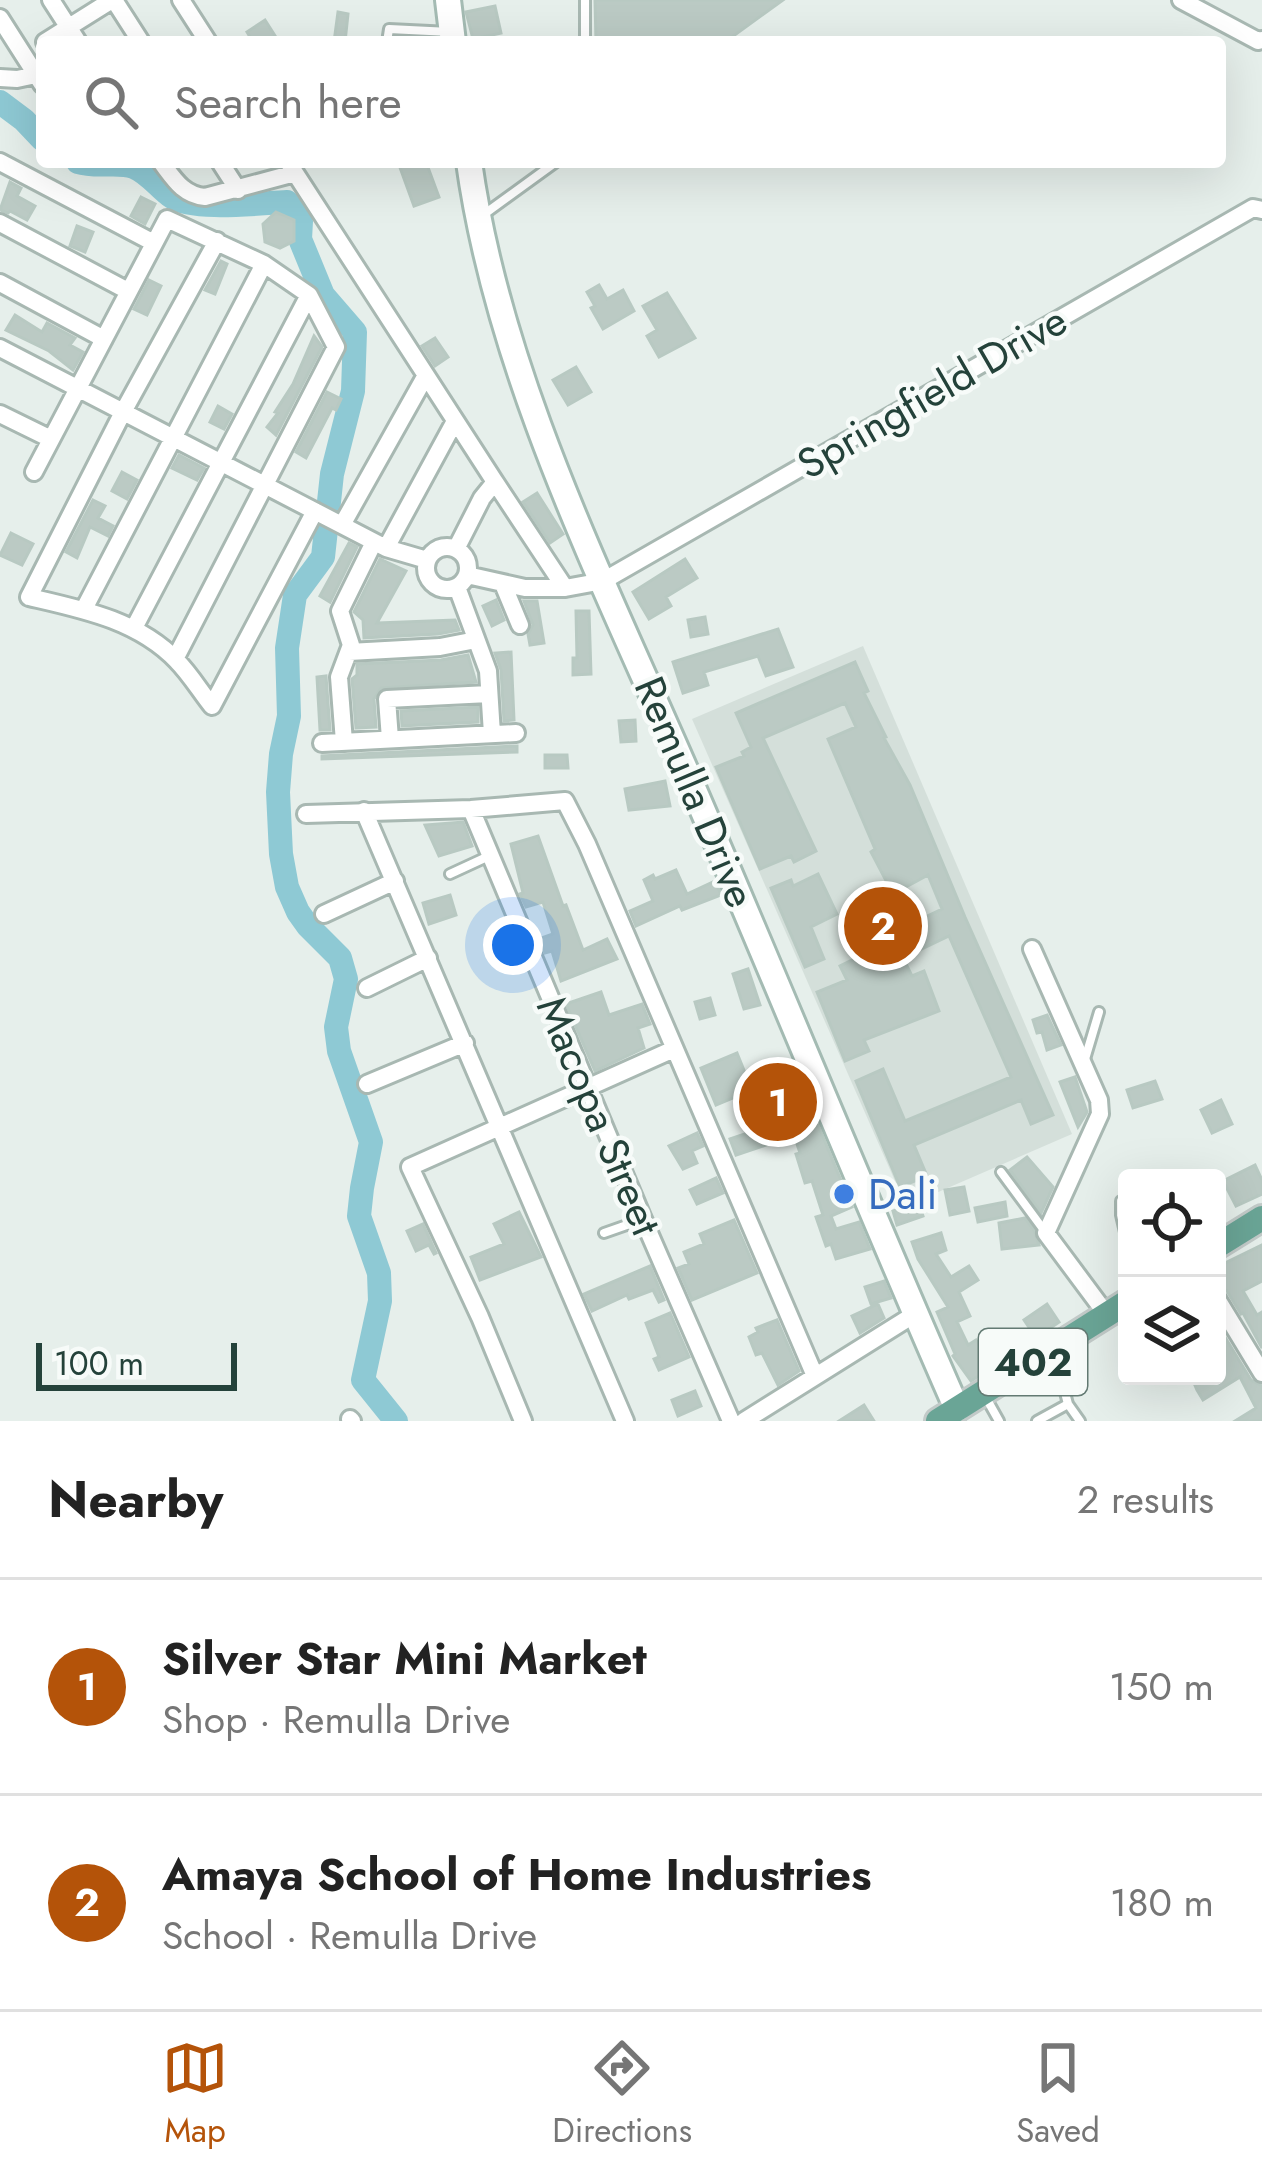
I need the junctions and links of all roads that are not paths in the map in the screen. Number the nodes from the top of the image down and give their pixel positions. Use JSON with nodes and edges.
{"nodes":[{"id":1,"x":51,"y":0,"type":"edge"},
{"id":2,"x":113,"y":0,"type":"edge"},
{"id":3,"x":181,"y":0,"type":"edge"},
{"id":4,"x":448,"y":0,"type":"edge"},
{"id":5,"x":585,"y":0,"type":"edge"},
{"id":6,"x":1181,"y":0,"type":"edge"},
{"id":7,"x":0,"y":18,"type":"edge"},
{"id":8,"x":73,"y":34,"type":"edge"},
{"id":9,"x":137,"y":36,"type":"edge"},
{"id":10,"x":204,"y":36,"type":"edge"},
{"id":11,"x":388,"y":36,"type":"edge"},
{"id":12,"x":444,"y":36,"type":"edge"},
{"id":13,"x":452,"y":36,"type":"edge"},
{"id":14,"x":586,"y":36,"type":"edge"},
{"id":15,"x":1262,"y":40,"type":"edge"},
{"id":16,"x":36,"y":47,"type":"edge"},
{"id":17,"x":24,"y":55,"type":"junction"},
{"id":18,"x":36,"y":74,"type":"edge"},
{"id":19,"x":0,"y":78,"type":"edge"},
{"id":20,"x":36,"y":79,"type":"edge"},
{"id":21,"x":0,"y":162,"type":"edge"},
{"id":22,"x":165,"y":168,"type":"edge"},
{"id":23,"x":224,"y":168,"type":"edge"},
{"id":24,"x":292,"y":168,"type":"edge"},
{"id":25,"x":470,"y":168,"type":"edge"},
{"id":26,"x":549,"y":168,"type":"edge"},
{"id":27,"x":238,"y":190,"type":"junction"},
{"id":28,"x":1262,"y":210,"type":"edge"},
{"id":29,"x":477,"y":219,"type":"junction"},
{"id":30,"x":0,"y":223,"type":"edge"},
{"id":31,"x":217,"y":241,"type":"junction"},
{"id":32,"x":154,"y":243,"type":"junction"},
{"id":33,"x":264,"y":265,"type":"junction"},
{"id":34,"x":0,"y":283,"type":"edge"},
{"id":35,"x":128,"y":291,"type":"junction"},
{"id":36,"x":309,"y":295,"type":"junction"},
{"id":37,"x":104,"y":339,"type":"junction"},
{"id":38,"x":0,"y":348,"type":"edge"},
{"id":39,"x":425,"y":377,"type":"junction"},
{"id":40,"x":78,"y":388,"type":"junction"},
{"id":41,"x":123,"y":412,"type":"junction"},
{"id":42,"x":0,"y":414,"type":"edge"},
{"id":43,"x":455,"y":421,"type":"junction"},
{"id":44,"x":172,"y":438,"type":"junction"},
{"id":45,"x":51,"y":439,"type":"junction"},
{"id":46,"x":220,"y":462,"type":"junction"},
{"id":47,"x":34,"y":472,"type":"dead end"},
{"id":48,"x":495,"y":482,"type":"junction"},
{"id":49,"x":265,"y":485,"type":"junction"},
{"id":50,"x":328,"y":518,"type":"junction"},
{"id":51,"x":380,"y":545,"type":"junction"},
{"id":52,"x":456,"y":549,"type":"junction"},
{"id":53,"x":427,"y":560,"type":"junction"},
{"id":54,"x":462,"y":581,"type":"junction"},
{"id":55,"x":603,"y":581,"type":"junction"},
{"id":56,"x":503,"y":584,"type":"junction"},
{"id":57,"x":565,"y":587,"type":"junction"},
{"id":58,"x":84,"y":609,"type":"junction"},
{"id":59,"x":520,"y":625,"type":"dead end"},
{"id":60,"x":134,"y":628,"type":"junction"},
{"id":61,"x":476,"y":640,"type":"junction"},
{"id":62,"x":349,"y":652,"type":"junction"},
{"id":63,"x":175,"y":659,"type":"junction"},
{"id":64,"x":489,"y":694,"type":"junction"},
{"id":65,"x":516,"y":733,"type":"dead end"},
{"id":66,"x":492,"y":734,"type":"junction"},
{"id":67,"x":389,"y":740,"type":"junction"},
{"id":68,"x":344,"y":742,"type":"junction"},
{"id":69,"x":322,"y":743,"type":"dead end"},
{"id":70,"x":471,"y":809,"type":"junction"},
{"id":71,"x":364,"y":811,"type":"junction"},
{"id":72,"x":306,"y":814,"type":"dead end"},
{"id":73,"x":490,"y":855,"type":"junction"},
{"id":74,"x":449,"y":874,"type":"dead end"},
{"id":75,"x":395,"y":881,"type":"junction"},
{"id":76,"x":324,"y":914,"type":"dead end"},
{"id":77,"x":521,"y":929,"type":"junction"},
{"id":78,"x":500,"y":939,"type":"dead end"},
{"id":79,"x":1032,"y":949,"type":"dead end"},
{"id":80,"x":428,"y":958,"type":"junction"},
{"id":81,"x":367,"y":988,"type":"dead end"},
{"id":82,"x":1099,"y":1012,"type":"dead end"},
{"id":83,"x":465,"y":1043,"type":"junction"},
{"id":84,"x":674,"y":1049,"type":"junction"},
{"id":85,"x":1083,"y":1066,"type":"junction"},
{"id":86,"x":368,"y":1084,"type":"dead end"},
{"id":87,"x":587,"y":1088,"type":"junction"},
{"id":88,"x":501,"y":1125,"type":"junction"},
{"id":89,"x":1000,"y":1172,"type":"dead end"},
{"id":90,"x":1262,"y":1218,"type":"edge"},
{"id":91,"x":643,"y":1219,"type":"junction"},
{"id":92,"x":604,"y":1233,"type":"dead end"},
{"id":93,"x":1046,"y":1233,"type":"junction"},
{"id":94,"x":1226,"y":1240,"type":"edge"},
{"id":95,"x":1117,"y":1308,"type":"edge"},
{"id":96,"x":915,"y":1314,"type":"junction"},
{"id":97,"x":1226,"y":1314,"type":"edge"},
{"id":98,"x":1042,"y":1356,"type":"junction"},
{"id":99,"x":1262,"y":1373,"type":"edge"},
{"id":100,"x":815,"y":1376,"type":"junction"},
{"id":101,"x":983,"y":1393,"type":"junction"},
{"id":102,"x":1068,"y":1404,"type":"junction"},
{"id":103,"x":948,"y":1415,"type":"edge"},
{"id":104,"x":1044,"y":1420,"type":"edge"},
{"id":105,"x":523,"y":1421,"type":"edge"},
{"id":106,"x":625,"y":1421,"type":"edge"},
{"id":107,"x":730,"y":1421,"type":"edge"},
{"id":108,"x":744,"y":1421,"type":"edge"},
{"id":109,"x":999,"y":1421,"type":"edge"},
{"id":110,"x":1080,"y":1421,"type":"edge"}],
"edges":[{"from":1,"to":8,"type":"street"},
{"from":2,"to":8,"type":"street"},
{"from":2,"to":9,"type":"street"},
{"from":3,"to":10,"type":"street"},
{"from":4,"to":13,"type":"main road"},
{"from":5,"to":14,"type":"lane"},
{"from":6,"to":15,"type":"street"},
{"from":7,"to":17,"type":"street"},
{"from":11,"to":12,"type":"lane"},
{"from":16,"to":17,"type":"street"},
{"from":17,"to":18,"type":"street"},
{"from":19,"to":20,"type":"street"},
{"from":21,"to":32,"type":"street"},
{"from":22,"to":27,"type":"street"},
{"from":23,"to":27,"type":"street"},
{"from":24,"to":27,"type":"street"},
{"from":24,"to":39,"type":"street"},
{"from":25,"to":29,"type":"main road","name":"Remulla Drive"},
{"from":26,"to":29,"type":"lane"},
{"from":28,"to":55,"type":"street","name":"Springfield Drive"},
{"from":29,"to":55,"type":"main road","name":"Remulla Drive"},
{"from":30,"to":35,"type":"street"},
{"from":31,"to":32,"type":"street"},
{"from":31,"to":33,"type":"street"},
{"from":31,"to":41,"type":"street"},
{"from":32,"to":35,"type":"street"},
{"from":33,"to":36,"type":"street"},
{"from":33,"to":44,"type":"street"},
{"from":34,"to":37,"type":"street"},
{"from":35,"to":37,"type":"street"},
{"from":36,"to":46,"type":"street"},
{"from":36,"to":49,"type":"street"},
{"from":37,"to":40,"type":"street"},
{"from":38,"to":40,"type":"street"},
{"from":39,"to":43,"type":"street"},
{"from":39,"to":50,"type":"street"},
{"from":40,"to":41,"type":"street"},
{"from":40,"to":45,"type":"street"},
{"from":41,"to":44,"type":"street"},
{"from":41,"to":58,"type":"street"},
{"from":42,"to":45,"type":"street"},
{"from":43,"to":48,"type":"street"},
{"from":43,"to":51,"type":"street"},
{"from":44,"to":46,"type":"street"},
{"from":44,"to":58,"type":"street"},
{"from":45,"to":47,"type":"street"},
{"from":46,"to":49,"type":"street"},
{"from":46,"to":60,"type":"street"},
{"from":48,"to":52,"type":"street"},
{"from":48,"to":57,"type":"street"},
{"from":49,"to":50,"type":"street"},
{"from":49,"to":63,"type":"street"},
{"from":50,"to":51,"type":"street"},
{"from":50,"to":63,"type":"street"},
{"from":51,"to":53,"type":"street"},
{"from":51,"to":62,"type":"street"},
{"from":52,"to":53,"type":"street"},
{"from":52,"to":54,"type":"street"},
{"from":53,"to":54,"type":"street"},
{"from":54,"to":56,"type":"street"},
{"from":54,"to":61,"type":"street"},
{"from":55,"to":57,"type":"street"},
{"from":55,"to":96,"type":"main road","name":"Remulla Drive"},
{"from":56,"to":57,"type":"street"},
{"from":56,"to":59,"type":"street"},
{"from":58,"to":60,"type":"street"},
{"from":60,"to":63,"type":"street"},
{"from":61,"to":62,"type":"street"},
{"from":61,"to":64,"type":"street"},
{"from":62,"to":68,"type":"street"},
{"from":64,"to":66,"type":"street"},
{"from":64,"to":67,"type":"street"},
{"from":65,"to":66,"type":"street"},
{"from":66,"to":67,"type":"street"},
{"from":67,"to":68,"type":"street"},
{"from":68,"to":69,"type":"street"},
{"from":70,"to":71,"type":"street"},
{"from":70,"to":73,"type":"street","name":"Macopa Street"},
{"from":70,"to":84,"type":"street"},
{"from":71,"to":72,"type":"street"},
{"from":71,"to":75,"type":"street"},
{"from":73,"to":74,"type":"lane"},
{"from":73,"to":77,"type":"street","name":"Macopa Street"},
{"from":75,"to":76,"type":"street"},
{"from":75,"to":80,"type":"street"},
{"from":77,"to":78,"type":"lane"},
{"from":77,"to":87,"type":"street","name":"Macopa Street"},
{"from":79,"to":85,"type":"street"},
{"from":80,"to":81,"type":"street"},
{"from":80,"to":83,"type":"street"},
{"from":82,"to":85,"type":"lane"},
{"from":83,"to":86,"type":"street"},
{"from":83,"to":88,"type":"street"},
{"from":84,"to":87,"type":"street"},
{"from":84,"to":100,"type":"street"},
{"from":85,"to":93,"type":"street"},
{"from":87,"to":88,"type":"street"},
{"from":87,"to":91,"type":"street","name":"Macopa Street"},
{"from":88,"to":105,"type":"street"},
{"from":88,"to":106,"type":"street"},
{"from":89,"to":93,"type":"lane"},
{"from":90,"to":94,"type":"main road"},
{"from":91,"to":92,"type":"lane"},
{"from":91,"to":107,"type":"street","name":"Macopa Street"},
{"from":93,"to":95,"type":"street"},
{"from":95,"to":98,"type":"main road","number":"402"},
{"from":96,"to":100,"type":"street"},
{"from":96,"to":103,"type":"main road","name":"Remulla Drive"},
{"from":97,"to":99,"type":"street"},
{"from":98,"to":101,"type":"main road","number":"402"},
{"from":98,"to":102,"type":"lane"},
{"from":100,"to":108,"type":"street"},
{"from":101,"to":103,"type":"main road","number":"402"},
{"from":101,"to":109,"type":"lane"},
{"from":102,"to":104,"type":"lane"},
{"from":102,"to":110,"type":"lane"}]}
